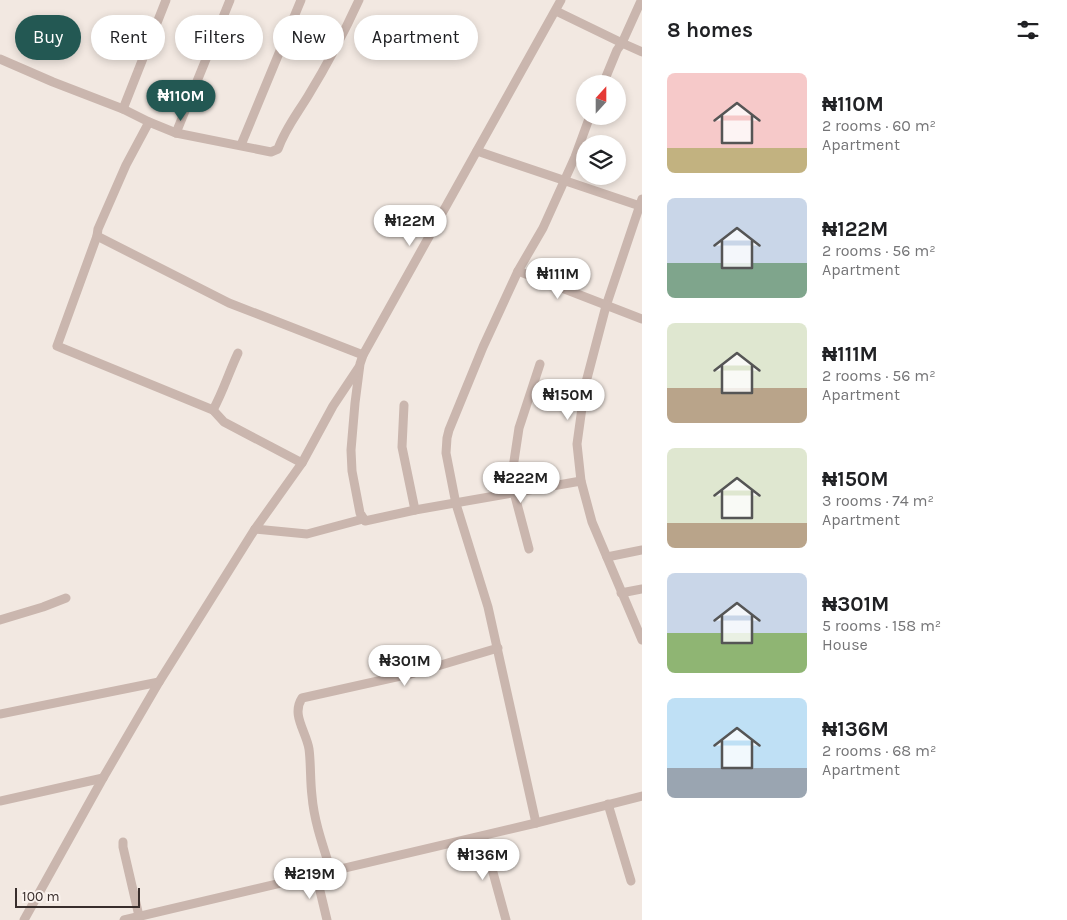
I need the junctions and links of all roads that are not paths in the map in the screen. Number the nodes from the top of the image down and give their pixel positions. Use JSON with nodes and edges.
{"nodes":[{"id":1,"x":166,"y":0,"type":"edge"},
{"id":2,"x":230,"y":0,"type":"edge"},
{"id":3,"x":301,"y":0,"type":"edge"},
{"id":4,"x":359,"y":0,"type":"edge"},
{"id":5,"x":561,"y":0,"type":"edge"},
{"id":6,"x":640,"y":3,"type":"dead end"},
{"id":7,"x":556,"y":11,"type":"junction"},
{"id":8,"x":622,"y":43,"type":"junction"},
{"id":9,"x":642,"y":52,"type":"edge"},
{"id":10,"x":0,"y":59,"type":"edge"},
{"id":11,"x":607,"y":75,"type":"edge"},
{"id":12,"x":122,"y":109,"type":"junction"},
{"id":13,"x":149,"y":122,"type":"junction"},
{"id":14,"x":586,"y":125,"type":"edge"},
{"id":15,"x":176,"y":133,"type":"junction"},
{"id":16,"x":241,"y":145,"type":"junction"},
{"id":17,"x":478,"y":151,"type":"junction"},
{"id":18,"x":564,"y":181,"type":"junction"},
{"id":19,"x":641,"y":202,"type":"edge"},
{"id":20,"x":638,"y":222,"type":"edge"},
{"id":21,"x":97,"y":236,"type":"junction"},
{"id":22,"x":518,"y":271,"type":"junction"},
{"id":23,"x":606,"y":306,"type":"junction"},
{"id":24,"x":642,"y":319,"type":"edge"},
{"id":25,"x":238,"y":352,"type":"dead end"},
{"id":26,"x":362,"y":360,"type":"junction"},
{"id":27,"x":540,"y":364,"type":"dead end"},
{"id":28,"x":404,"y":406,"type":"dead end"},
{"id":29,"x":213,"y":410,"type":"junction"},
{"id":30,"x":302,"y":463,"type":"junction"},
{"id":31,"x":581,"y":481,"type":"junction"},
{"id":32,"x":514,"y":493,"type":"junction"},
{"id":33,"x":456,"y":504,"type":"junction"},
{"id":34,"x":415,"y":510,"type":"junction"},
{"id":35,"x":363,"y":519,"type":"junction"},
{"id":36,"x":255,"y":529,"type":"junction"},
{"id":37,"x":529,"y":549,"type":"dead end"},
{"id":38,"x":642,"y":550,"type":"edge"},
{"id":39,"x":607,"y":557,"type":"junction"},
{"id":40,"x":642,"y":589,"type":"edge"},
{"id":41,"x":621,"y":594,"type":"junction"},
{"id":42,"x":66,"y":598,"type":"dead end"},
{"id":43,"x":0,"y":620,"type":"edge"},
{"id":44,"x":642,"y":640,"type":"edge"},
{"id":45,"x":498,"y":648,"type":"junction"},
{"id":46,"x":160,"y":682,"type":"junction"},
{"id":47,"x":0,"y":714,"type":"edge"},
{"id":48,"x":103,"y":778,"type":"junction"},
{"id":49,"x":642,"y":796,"type":"edge"},
{"id":50,"x":0,"y":801,"type":"edge"},
{"id":51,"x":608,"y":804,"type":"junction"},
{"id":52,"x":536,"y":823,"type":"junction"},
{"id":53,"x":483,"y":836,"type":"junction"},
{"id":54,"x":123,"y":842,"type":"dead end"},
{"id":55,"x":332,"y":871,"type":"junction"},
{"id":56,"x":316,"y":874,"type":"junction"},
{"id":57,"x":631,"y":881,"type":"dead end"},
{"id":58,"x":139,"y":916,"type":"junction"},
{"id":59,"x":24,"y":920,"type":"edge"},
{"id":60,"x":124,"y":920,"type":"edge"},
{"id":61,"x":327,"y":920,"type":"edge"},
{"id":62,"x":506,"y":920,"type":"edge"}],
"edges":[{"from":1,"to":12,"type":"street"},
{"from":2,"to":15,"type":"street"},
{"from":3,"to":16,"type":"street"},
{"from":4,"to":16,"type":"street"},
{"from":5,"to":7,"type":"street"},
{"from":6,"to":8,"type":"street"},
{"from":7,"to":8,"type":"street"},
{"from":7,"to":17,"type":"street"},
{"from":8,"to":9,"type":"street"},
{"from":8,"to":11,"type":"street"},
{"from":10,"to":12,"type":"street"},
{"from":12,"to":13,"type":"street"},
{"from":13,"to":15,"type":"street"},
{"from":13,"to":21,"type":"street"},
{"from":14,"to":18,"type":"street"},
{"from":15,"to":16,"type":"street"},
{"from":17,"to":18,"type":"street"},
{"from":17,"to":26,"type":"street"},
{"from":18,"to":19,"type":"street"},
{"from":18,"to":22,"type":"street"},
{"from":19,"to":20,"type":"street"},
{"from":20,"to":23,"type":"street"},
{"from":21,"to":26,"type":"street"},
{"from":21,"to":29,"type":"street"},
{"from":22,"to":23,"type":"street"},
{"from":22,"to":33,"type":"street"},
{"from":23,"to":24,"type":"street"},
{"from":23,"to":31,"type":"street"},
{"from":25,"to":29,"type":"street"},
{"from":26,"to":30,"type":"street"},
{"from":26,"to":35,"type":"street"},
{"from":27,"to":32,"type":"street"},
{"from":28,"to":34,"type":"street"},
{"from":29,"to":30,"type":"street"},
{"from":30,"to":36,"type":"street"},
{"from":31,"to":32,"type":"street"},
{"from":31,"to":39,"type":"street"},
{"from":32,"to":33,"type":"street"},
{"from":32,"to":37,"type":"street"},
{"from":33,"to":34,"type":"street"},
{"from":33,"to":45,"type":"street"},
{"from":34,"to":35,"type":"street"},
{"from":35,"to":36,"type":"street"},
{"from":36,"to":46,"type":"street"},
{"from":38,"to":39,"type":"street"},
{"from":39,"to":41,"type":"street"},
{"from":40,"to":41,"type":"street"},
{"from":41,"to":44,"type":"street"},
{"from":42,"to":43,"type":"street"},
{"from":45,"to":52,"type":"street"},
{"from":45,"to":55,"type":"street"},
{"from":46,"to":47,"type":"street"},
{"from":46,"to":48,"type":"street"},
{"from":48,"to":50,"type":"street"},
{"from":48,"to":59,"type":"street"},
{"from":49,"to":51,"type":"street"},
{"from":51,"to":52,"type":"street"},
{"from":51,"to":57,"type":"street"},
{"from":52,"to":53,"type":"street"},
{"from":53,"to":55,"type":"street"},
{"from":53,"to":62,"type":"street"},
{"from":54,"to":58,"type":"street"},
{"from":55,"to":56,"type":"street"},
{"from":56,"to":58,"type":"street"},
{"from":56,"to":61,"type":"street"},
{"from":58,"to":60,"type":"street"}]}
